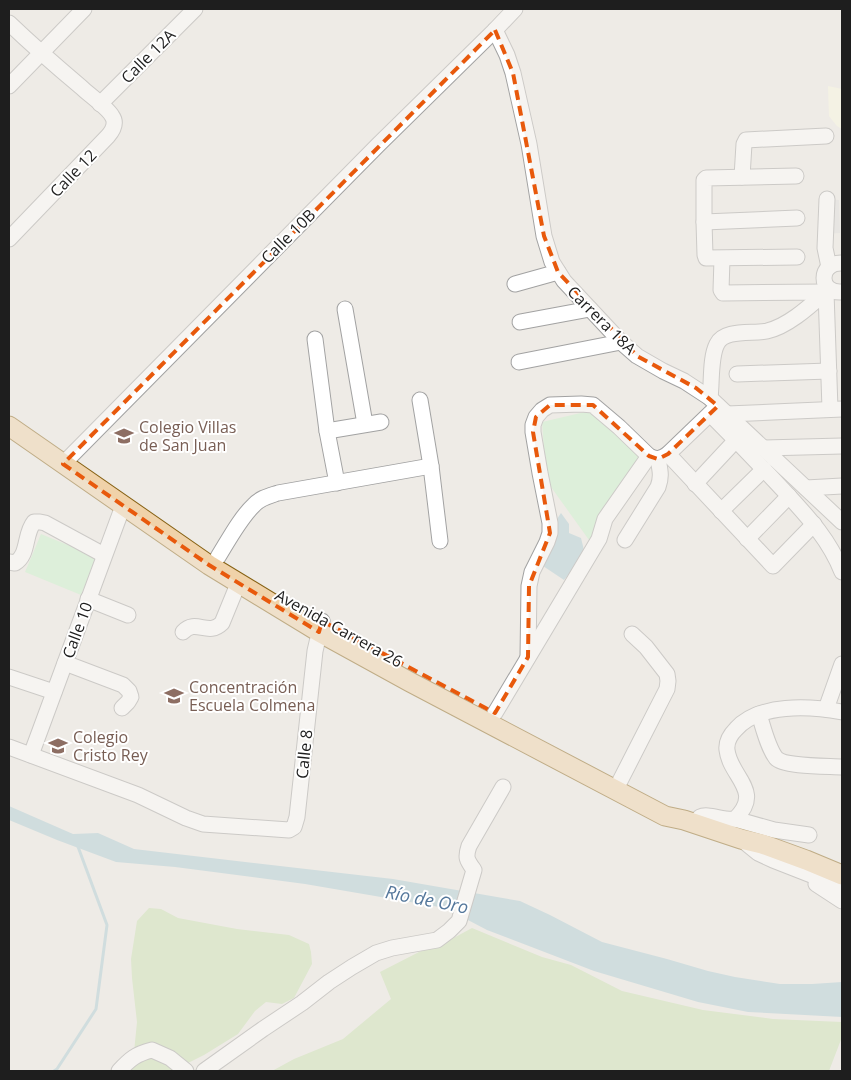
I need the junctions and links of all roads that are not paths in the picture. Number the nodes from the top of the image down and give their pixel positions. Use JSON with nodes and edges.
{"nodes":[{"id":1,"x":84,"y":9,"type":"edge"},
{"id":2,"x":195,"y":9,"type":"edge"},
{"id":3,"x":515,"y":9,"type":"edge"},
{"id":4,"x":9,"y":23,"type":"edge"},
{"id":5,"x":495,"y":30,"type":"junction"},
{"id":6,"x":41,"y":53,"type":"junction"},
{"id":7,"x":9,"y":86,"type":"edge"},
{"id":8,"x":100,"y":104,"type":"junction"},
{"id":9,"x":826,"y":136,"type":"dead end"},
{"id":10,"x":796,"y":176,"type":"dead end"},
{"id":11,"x":742,"y":177,"type":"junction"},
{"id":12,"x":827,"y":199,"type":"dead end"},
{"id":13,"x":797,"y":218,"type":"dead end"},
{"id":14,"x":704,"y":222,"type":"junction"},
{"id":15,"x":9,"y":239,"type":"edge"},
{"id":16,"x":797,"y":257,"type":"dead end"},
{"id":17,"x":722,"y":259,"type":"junction"},
{"id":18,"x":836,"y":265,"type":"edge"},
{"id":19,"x":558,"y":272,"type":"junction"},
{"id":20,"x":515,"y":284,"type":"dead end"},
{"id":21,"x":832,"y":291,"type":"edge"},
{"id":22,"x":345,"y":309,"type":"dead end"},
{"id":23,"x":590,"y":309,"type":"junction"},
{"id":24,"x":520,"y":322,"type":"dead end"},
{"id":25,"x":315,"y":339,"type":"dead end"},
{"id":26,"x":621,"y":342,"type":"junction"},
{"id":27,"x":519,"y":362,"type":"dead end"},
{"id":28,"x":829,"y":371,"type":"junction"},
{"id":29,"x":737,"y":374,"type":"dead end"},
{"id":30,"x":420,"y":400,"type":"dead end"},
{"id":31,"x":716,"y":408,"type":"junction"},
{"id":32,"x":836,"y":409,"type":"edge"},
{"id":33,"x":9,"y":411,"type":"edge"},
{"id":34,"x":381,"y":422,"type":"dead end"},
{"id":35,"x":365,"y":424,"type":"junction"},
{"id":36,"x":9,"y":426,"type":"edge"},
{"id":37,"x":327,"y":431,"type":"junction"},
{"id":38,"x":736,"y":440,"type":"junction"},
{"id":39,"x":842,"y":446,"type":"edge"},
{"id":40,"x":764,"y":448,"type":"junction"},
{"id":41,"x":658,"y":456,"type":"junction"},
{"id":42,"x":68,"y":459,"type":"junction"},
{"id":43,"x":431,"y":466,"type":"junction"},
{"id":44,"x":764,"y":469,"type":"junction"},
{"id":45,"x":337,"y":483,"type":"junction"},
{"id":46,"x":695,"y":484,"type":"junction"},
{"id":47,"x":842,"y":486,"type":"edge"},
{"id":48,"x":806,"y":488,"type":"junction"},
{"id":49,"x":789,"y":496,"type":"junction"},
{"id":50,"x":123,"y":506,"type":"junction"},
{"id":51,"x":721,"y":511,"type":"junction"},
{"id":52,"x":842,"y":522,"type":"edge"},
{"id":53,"x":814,"y":524,"type":"junction"},
{"id":54,"x":747,"y":539,"type":"junction"},
{"id":55,"x":625,"y":540,"type":"dead end"},
{"id":56,"x":440,"y":541,"type":"dead end"},
{"id":57,"x":104,"y":555,"type":"junction"},
{"id":58,"x":218,"y":558,"type":"junction"},
{"id":59,"x":9,"y":562,"type":"edge"},
{"id":60,"x":842,"y":572,"type":"edge"},
{"id":61,"x":238,"y":584,"type":"junction"},
{"id":62,"x":88,"y":599,"type":"junction"},
{"id":63,"x":128,"y":615,"type":"dead end"},
{"id":64,"x":321,"y":626,"type":"junction"},
{"id":65,"x":183,"y":632,"type":"dead end"},
{"id":66,"x":632,"y":634,"type":"dead end"},
{"id":67,"x":528,"y":657,"type":"junction"},
{"id":68,"x":65,"y":663,"type":"junction"},
{"id":69,"x":842,"y":664,"type":"edge"},
{"id":70,"x":9,"y":677,"type":"edge"},
{"id":71,"x":54,"y":692,"type":"junction"},
{"id":72,"x":122,"y":708,"type":"dead end"},
{"id":73,"x":826,"y":709,"type":"junction"},
{"id":74,"x":842,"y":712,"type":"edge"},
{"id":75,"x":495,"y":713,"type":"junction"},
{"id":76,"x":759,"y":714,"type":"junction"},
{"id":77,"x":9,"y":747,"type":"edge"},
{"id":78,"x":31,"y":755,"type":"junction"},
{"id":79,"x":842,"y":767,"type":"edge"},
{"id":80,"x":620,"y":780,"type":"junction"},
{"id":81,"x":503,"y":787,"type":"dead end"},
{"id":82,"x":735,"y":819,"type":"junction"},
{"id":83,"x":689,"y":822,"type":"junction"},
{"id":84,"x":809,"y":835,"type":"dead end"},
{"id":85,"x":741,"y":839,"type":"junction"},
{"id":86,"x":791,"y":867,"type":"junction"},
{"id":87,"x":842,"y":875,"type":"edge"},
{"id":88,"x":842,"y":887,"type":"edge"},
{"id":89,"x":842,"y":900,"type":"edge"},
{"id":90,"x":119,"y":1071,"type":"edge"},
{"id":91,"x":186,"y":1071,"type":"edge"},
{"id":92,"x":204,"y":1071,"type":"edge"}],
"edges":[{"from":1,"to":6,"type":"street"},
{"from":2,"to":8,"type":"street","name":"Calle 12A"},
{"from":3,"to":5,"type":"street","name":"Calle 10B"},
{"from":4,"to":6,"type":"street","name":"Calle 12"},
{"from":5,"to":19,"type":"street","name":"Carrera 18A"},
{"from":5,"to":42,"type":"street","name":"Calle 10B"},
{"from":6,"to":7,"type":"street"},
{"from":6,"to":8,"type":"street","name":"Calle 12"},
{"from":8,"to":15,"type":"street","name":"Calle 12"},
{"from":9,"to":11,"type":"street"},
{"from":10,"to":11,"type":"street"},
{"from":11,"to":14,"type":"street"},
{"from":12,"to":18,"type":"street"},
{"from":13,"to":14,"type":"street"},
{"from":14,"to":17,"type":"street"},
{"from":16,"to":17,"type":"street"},
{"from":17,"to":21,"type":"street"},
{"from":18,"to":21,"type":"street"},
{"from":19,"to":20,"type":"street"},
{"from":19,"to":23,"type":"street","name":"Carrera 18A"},
{"from":21,"to":28,"type":"street"},
{"from":21,"to":31,"type":"street"},
{"from":22,"to":35,"type":"street"},
{"from":23,"to":24,"type":"street"},
{"from":23,"to":26,"type":"street","name":"Carrera 18A"},
{"from":25,"to":37,"type":"street"},
{"from":26,"to":27,"type":"street"},
{"from":26,"to":31,"type":"street","name":"Carrera 18A"},
{"from":28,"to":29,"type":"street"},
{"from":28,"to":32,"type":"street"},
{"from":30,"to":43,"type":"street"},
{"from":31,"to":32,"type":"street"},
{"from":31,"to":38,"type":"street"},
{"from":31,"to":40,"type":"street","name":"Carrera 18A"},
{"from":31,"to":41,"type":"street"},
{"from":33,"to":42,"type":"main road","name":"Avenida Carrera 26"},
{"from":34,"to":35,"type":"street"},
{"from":35,"to":37,"type":"street"},
{"from":36,"to":42,"type":"main road","name":"Avenida Carrera 26"},
{"from":37,"to":45,"type":"street"},
{"from":38,"to":44,"type":"street"},
{"from":38,"to":46,"type":"street"},
{"from":39,"to":40,"type":"street"},
{"from":40,"to":48,"type":"street","name":"Carrera 18A"},
{"from":41,"to":46,"type":"street"},
{"from":41,"to":55,"type":"street"},
{"from":41,"to":67,"type":"street"},
{"from":41,"to":67,"type":"street"},
{"from":42,"to":50,"type":"main road","name":"Avenida Carrera 26"},
{"from":42,"to":58,"type":"main road","name":"Avenida Carrera 26"},
{"from":43,"to":45,"type":"street"},
{"from":43,"to":56,"type":"street"},
{"from":44,"to":49,"type":"street"},
{"from":44,"to":51,"type":"street"},
{"from":45,"to":58,"type":"street"},
{"from":46,"to":51,"type":"street"},
{"from":47,"to":48,"type":"street"},
{"from":48,"to":52,"type":"street","name":"Carrera 18A"},
{"from":49,"to":53,"type":"street"},
{"from":49,"to":54,"type":"street"},
{"from":50,"to":57,"type":"street","name":"Calle 10"},
{"from":50,"to":61,"type":"main road","name":"Avenida Carrera 26"},
{"from":51,"to":54,"type":"street"},
{"from":53,"to":54,"type":"street"},
{"from":53,"to":60,"type":"street"},
{"from":57,"to":59,"type":"street"},
{"from":57,"to":62,"type":"street","name":"Calle 10"},
{"from":58,"to":64,"type":"main road","name":"Avenida Carrera 26"},
{"from":61,"to":64,"type":"main road","name":"Avenida Carrera 26"},
{"from":61,"to":65,"type":"street"},
{"from":62,"to":63,"type":"street"},
{"from":62,"to":68,"type":"street","name":"Calle 10"},
{"from":64,"to":75,"type":"main road","name":"Avenida Carrera 26"},
{"from":64,"to":78,"type":"street","name":"Calle 8"},
{"from":64,"to":83,"type":"main road","name":"Avenida Carrera 26"},
{"from":66,"to":80,"type":"street"},
{"from":67,"to":75,"type":"street"},
{"from":68,"to":71,"type":"street","name":"Calle 10"},
{"from":68,"to":72,"type":"street"},
{"from":69,"to":73,"type":"street"},
{"from":70,"to":71,"type":"street"},
{"from":71,"to":78,"type":"street","name":"Calle 10"},
{"from":73,"to":74,"type":"street"},
{"from":73,"to":76,"type":"street"},
{"from":75,"to":80,"type":"main road","name":"Avenida Carrera 26"},
{"from":76,"to":79,"type":"street"},
{"from":76,"to":82,"type":"street"},
{"from":77,"to":78,"type":"street"},
{"from":80,"to":83,"type":"main road","name":"Avenida Carrera 26"},
{"from":81,"to":92,"type":"street"},
{"from":82,"to":83,"type":"street"},
{"from":82,"to":84,"type":"street"},
{"from":83,"to":85,"type":"main road","name":"Avenida Carrera 26"},
{"from":85,"to":86,"type":"street"},
{"from":85,"to":87,"type":"main road","name":"Avenida Carrera 26"},
{"from":86,"to":88,"type":"street"},
{"from":86,"to":89,"type":"street"},
{"from":90,"to":91,"type":"street"}]}
